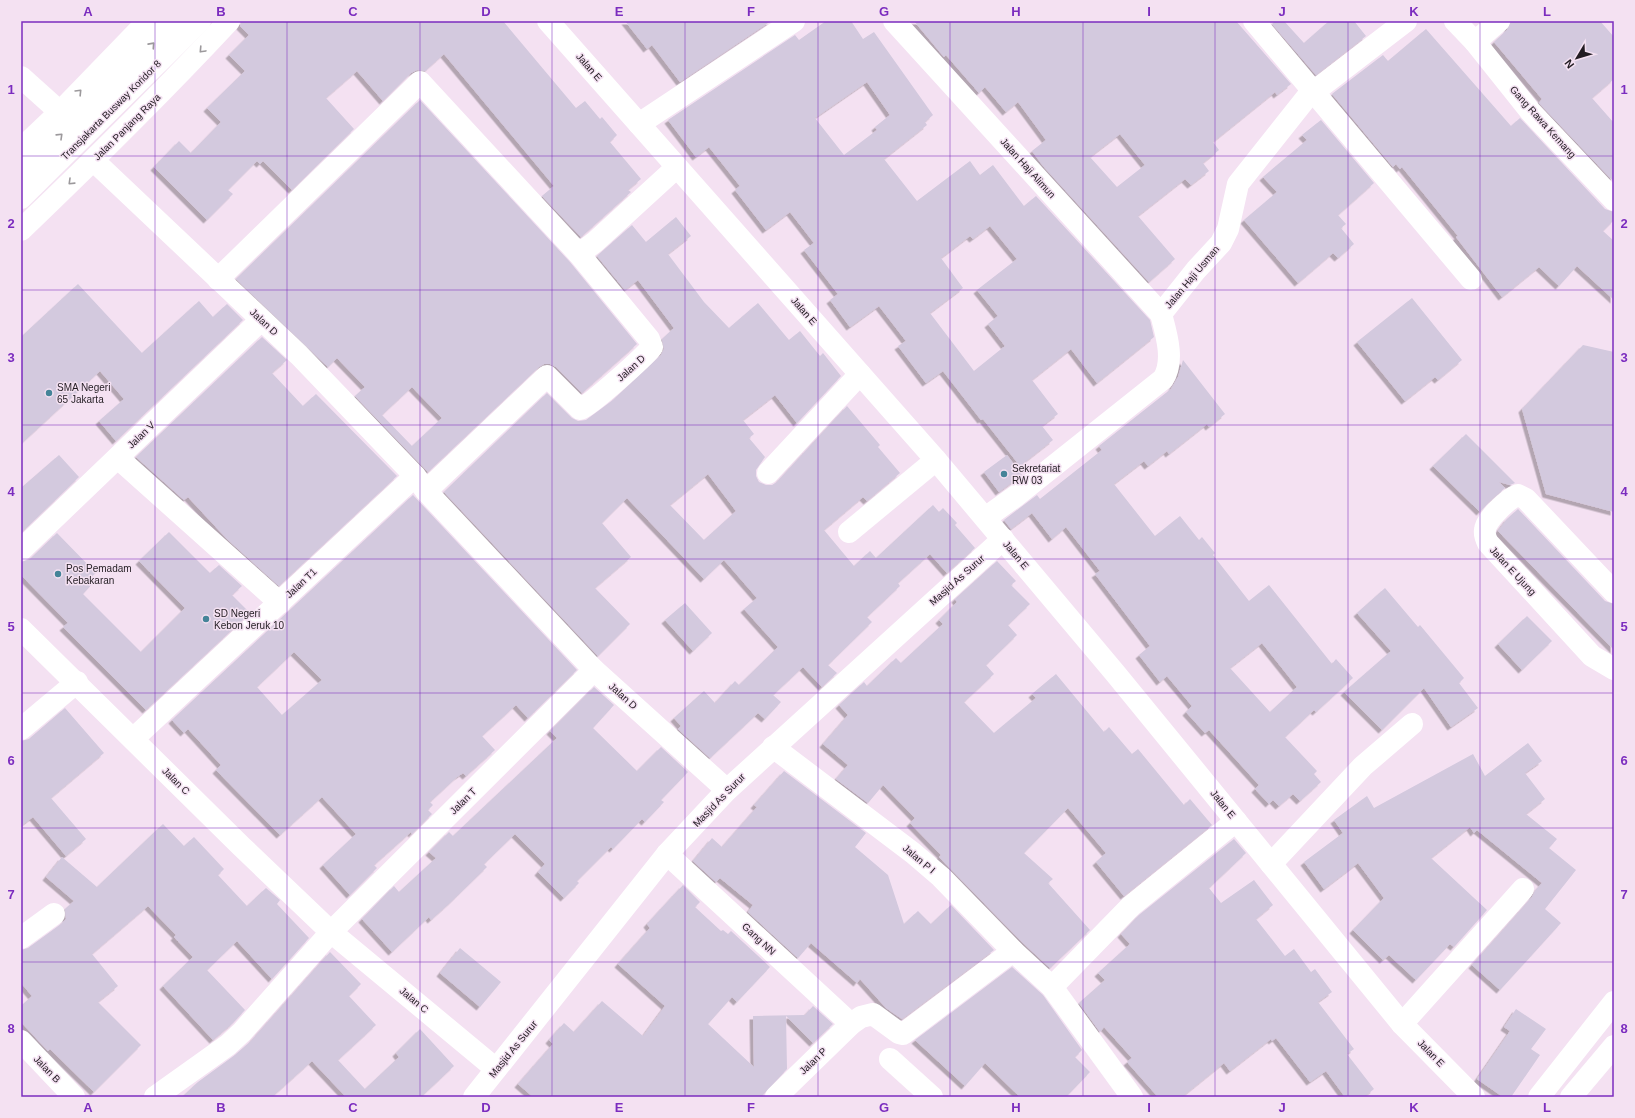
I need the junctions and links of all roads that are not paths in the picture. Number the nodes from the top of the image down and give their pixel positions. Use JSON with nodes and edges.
{"nodes":[{"id":1,"x":148,"y":21,"type":"edge"},
{"id":2,"x":173,"y":21,"type":"edge"},
{"id":3,"x":200,"y":21,"type":"edge"},
{"id":4,"x":229,"y":21,"type":"edge"},
{"id":5,"x":548,"y":21,"type":"edge"},
{"id":6,"x":794,"y":21,"type":"edge"},
{"id":7,"x":894,"y":21,"type":"edge"},
{"id":8,"x":1254,"y":21,"type":"edge"},
{"id":9,"x":1406,"y":21,"type":"edge"},
{"id":10,"x":1455,"y":21,"type":"edge"},
{"id":11,"x":1499,"y":21,"type":"edge"},
{"id":12,"x":1475,"y":42,"type":"junction"},
{"id":13,"x":21,"y":77,"type":"edge"},
{"id":14,"x":1314,"y":90,"type":"junction"},
{"id":15,"x":60,"y":112,"type":"junction"},
{"id":16,"x":639,"y":124,"type":"junction"},
{"id":17,"x":21,"y":149,"type":"edge"},
{"id":18,"x":94,"y":160,"type":"junction"},
{"id":19,"x":677,"y":167,"type":"junction"},
{"id":20,"x":21,"y":172,"type":"edge"},
{"id":21,"x":21,"y":198,"type":"edge"},
{"id":22,"x":1614,"y":200,"type":"edge"},
{"id":23,"x":21,"y":230,"type":"edge"},
{"id":24,"x":579,"y":254,"type":"junction"},
{"id":25,"x":218,"y":279,"type":"junction"},
{"id":26,"x":1471,"y":279,"type":"dead end"},
{"id":27,"x":1161,"y":314,"type":"junction"},
{"id":28,"x":261,"y":320,"type":"junction"},
{"id":29,"x":860,"y":374,"type":"junction"},
{"id":30,"x":118,"y":458,"type":"junction"},
{"id":31,"x":936,"y":460,"type":"junction"},
{"id":32,"x":768,"y":474,"type":"dead end"},
{"id":33,"x":421,"y":484,"type":"junction"},
{"id":34,"x":985,"y":518,"type":"junction"},
{"id":35,"x":849,"y":532,"type":"dead end"},
{"id":36,"x":1003,"y":539,"type":"junction"},
{"id":37,"x":21,"y":550,"type":"edge"},
{"id":38,"x":1614,"y":592,"type":"edge"},
{"id":39,"x":280,"y":603,"type":"junction"},
{"id":40,"x":21,"y":629,"type":"edge"},
{"id":41,"x":1614,"y":669,"type":"edge"},
{"id":42,"x":594,"y":670,"type":"junction"},
{"id":43,"x":77,"y":682,"type":"junction"},
{"id":44,"x":1412,"y":724,"type":"dead end"},
{"id":45,"x":21,"y":729,"type":"edge"},
{"id":46,"x":133,"y":739,"type":"junction"},
{"id":47,"x":773,"y":746,"type":"junction"},
{"id":48,"x":727,"y":790,"type":"junction"},
{"id":49,"x":1236,"y":821,"type":"junction"},
{"id":50,"x":667,"y":854,"type":"junction"},
{"id":51,"x":1271,"y":864,"type":"junction"},
{"id":52,"x":1523,"y":889,"type":"dead end"},
{"id":53,"x":54,"y":914,"type":"dead end"},
{"id":54,"x":331,"y":932,"type":"junction"},
{"id":55,"x":21,"y":938,"type":"edge"},
{"id":56,"x":1013,"y":951,"type":"junction"},
{"id":57,"x":1052,"y":987,"type":"junction"},
{"id":58,"x":1614,"y":1002,"type":"edge"},
{"id":59,"x":851,"y":1024,"type":"junction"},
{"id":60,"x":1402,"y":1024,"type":"junction"},
{"id":61,"x":21,"y":1041,"type":"edge"},
{"id":62,"x":1614,"y":1046,"type":"edge"},
{"id":63,"x":890,"y":1059,"type":"dead end"},
{"id":64,"x":496,"y":1070,"type":"junction"},
{"id":65,"x":74,"y":1097,"type":"edge"},
{"id":66,"x":155,"y":1097,"type":"edge"},
{"id":67,"x":474,"y":1097,"type":"edge"},
{"id":68,"x":776,"y":1097,"type":"edge"},
{"id":69,"x":932,"y":1097,"type":"edge"},
{"id":70,"x":1132,"y":1097,"type":"edge"},
{"id":71,"x":1474,"y":1097,"type":"edge"},
{"id":72,"x":1539,"y":1097,"type":"edge"},
{"id":73,"x":1572,"y":1097,"type":"edge"}],
"edges":[{"from":15,"to":1,"type":"street","one_way":true},
{"from":20,"to":2,"type":"street","name":"Transjakarta Busway Koridor 8","one_way":true},
{"from":3,"to":21,"type":"street","name":"Transjakarta Busway Koridor 8"},
{"from":4,"to":18,"type":"street","name":"Jalan Panjang Raya","one_way":true},
{"from":5,"to":16,"type":"street","name":"Jalan E"},
{"from":6,"to":16,"type":"street"},
{"from":7,"to":27,"type":"street","name":"Jalan Haji Alimun"},
{"from":8,"to":14,"type":"street"},
{"from":9,"to":14,"type":"street","name":"Jalan Haji Usman"},
{"from":10,"to":12,"type":"street"},
{"from":11,"to":12,"type":"street"},
{"from":12,"to":22,"type":"street","name":"Gang Rawa Kemang"},
{"from":13,"to":15,"type":"street"},
{"from":14,"to":26,"type":"street"},
{"from":14,"to":27,"type":"street","name":"Jalan Haji Usman"},
{"from":15,"to":17,"type":"street"},
{"from":16,"to":19,"type":"street","name":"Jalan E"},
{"from":18,"to":23,"type":"street","name":"Jalan Panjang Raya","one_way":true},
{"from":18,"to":25,"type":"street","name":"Jalan D"},
{"from":19,"to":24,"type":"street"},
{"from":19,"to":29,"type":"street","name":"Jalan E"},
{"from":24,"to":25,"type":"street"},
{"from":24,"to":33,"type":"street","name":"Jalan D"},
{"from":25,"to":28,"type":"street","name":"Jalan D"},
{"from":27,"to":34,"type":"street","name":"Jalan Haji Usman"},
{"from":28,"to":30,"type":"street","name":"Jalan V"},
{"from":28,"to":33,"type":"street","name":"Jalan D"},
{"from":29,"to":31,"type":"street","name":"Jalan E"},
{"from":29,"to":32,"type":"street"},
{"from":30,"to":37,"type":"street","name":"Jalan V"},
{"from":30,"to":39,"type":"street"},
{"from":31,"to":34,"type":"street","name":"Jalan E"},
{"from":31,"to":35,"type":"street"},
{"from":33,"to":39,"type":"street","name":"Jalan T1"},
{"from":33,"to":42,"type":"street","name":"Jalan D"},
{"from":34,"to":36,"type":"street","name":"Jalan E"},
{"from":36,"to":47,"type":"street","name":"Masjid As Surur"},
{"from":36,"to":49,"type":"street","name":"Jalan E"},
{"from":38,"to":41,"type":"street","name":"Jalan E Ujung"},
{"from":39,"to":46,"type":"street","name":"Jalan T1"},
{"from":40,"to":43,"type":"street","name":"Jalan C"},
{"from":42,"to":48,"type":"street","name":"Jalan D"},
{"from":42,"to":54,"type":"street","name":"Jalan T"},
{"from":43,"to":45,"type":"street"},
{"from":43,"to":46,"type":"street","name":"Jalan C"},
{"from":44,"to":51,"type":"street"},
{"from":46,"to":54,"type":"street","name":"Jalan C"},
{"from":47,"to":48,"type":"street","name":"Masjid As Surur"},
{"from":47,"to":56,"type":"street","name":"Jalan P I"},
{"from":48,"to":50,"type":"street","name":"Masjid As Surur"},
{"from":49,"to":51,"type":"street","name":"Jalan E"},
{"from":49,"to":57,"type":"street"},
{"from":50,"to":59,"type":"street","name":"Gang NN"},
{"from":50,"to":64,"type":"street","name":"Masjid As Surur"},
{"from":51,"to":60,"type":"street","name":"Jalan E"},
{"from":52,"to":60,"type":"street"},
{"from":53,"to":55,"type":"street"},
{"from":54,"to":64,"type":"street","name":"Jalan C"},
{"from":54,"to":66,"type":"street"},
{"from":56,"to":57,"type":"street","name":"Jalan P I"},
{"from":56,"to":59,"type":"street","name":"Jalan P"},
{"from":57,"to":70,"type":"street","name":"Jalan P I"},
{"from":58,"to":72,"type":"street"},
{"from":59,"to":68,"type":"street","name":"Jalan P"},
{"from":60,"to":71,"type":"street","name":"Jalan E"},
{"from":61,"to":65,"type":"street","name":"Jalan B"},
{"from":62,"to":73,"type":"street"},
{"from":63,"to":69,"type":"street"},
{"from":64,"to":67,"type":"street","name":"Masjid As Surur"}]}
